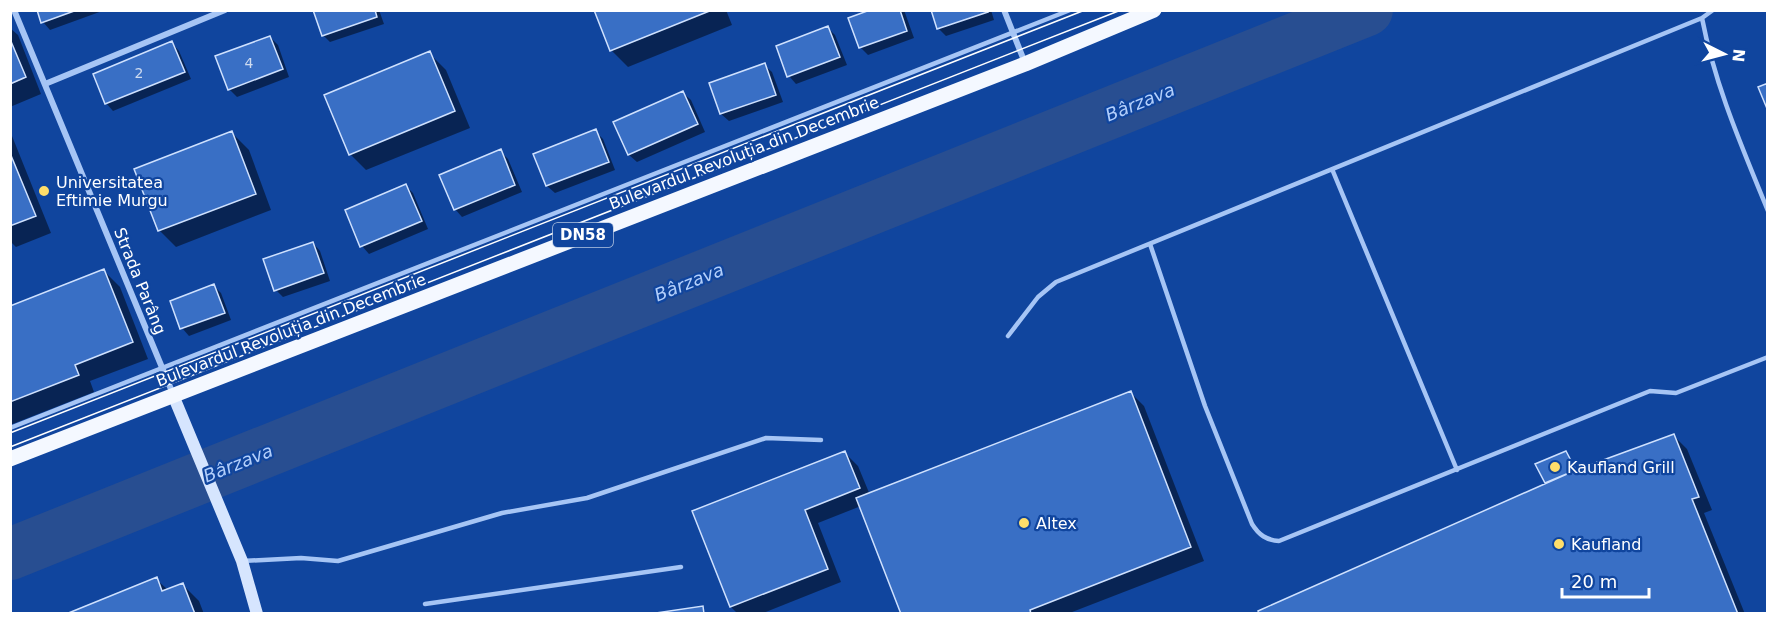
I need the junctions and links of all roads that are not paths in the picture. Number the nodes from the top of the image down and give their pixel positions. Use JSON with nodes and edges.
{"nodes":[{"id":1,"x":14,"y":10,"type":"edge"},
{"id":2,"x":225,"y":10,"type":"edge"},
{"id":3,"x":1004,"y":10,"type":"edge"},
{"id":4,"x":1070,"y":10,"type":"edge"},
{"id":5,"x":1154,"y":10,"type":"edge"},
{"id":6,"x":1713,"y":10,"type":"edge"},
{"id":7,"x":1702,"y":18,"type":"junction"},
{"id":8,"x":1014,"y":33,"type":"junction"},
{"id":9,"x":1025,"y":63,"type":"junction"},
{"id":10,"x":45,"y":84,"type":"junction"},
{"id":11,"x":1332,"y":168,"type":"junction"},
{"id":12,"x":1767,"y":211,"type":"edge"},
{"id":13,"x":1150,"y":244,"type":"junction"},
{"id":14,"x":1008,"y":336,"type":"dead end"},
{"id":15,"x":1767,"y":357,"type":"edge"},
{"id":16,"x":162,"y":368,"type":"junction"},
{"id":17,"x":173,"y":395,"type":"junction"},
{"id":18,"x":10,"y":428,"type":"edge"},
{"id":19,"x":821,"y":440,"type":"dead end"},
{"id":20,"x":10,"y":459,"type":"edge"},
{"id":21,"x":1457,"y":470,"type":"junction"},
{"id":22,"x":242,"y":561,"type":"junction"},
{"id":23,"x":681,"y":567,"type":"dead end"},
{"id":24,"x":425,"y":604,"type":"dead end"},
{"id":25,"x":257,"y":614,"type":"edge"}],
"edges":[{"from":1,"to":10,"type":"street","name":"Strada Parâng"},
{"from":2,"to":10,"type":"street"},
{"from":3,"to":8,"type":"street"},
{"from":4,"to":8,"type":"lane"},
{"from":5,"to":9,"type":"main road","name":"Bulevardul Revoluția din Decembrie","number":"DN58"},
{"from":6,"to":7,"type":"lane"},
{"from":7,"to":11,"type":"lane"},
{"from":7,"to":12,"type":"lane"},
{"from":8,"to":9,"type":"street"},
{"from":8,"to":16,"type":"lane"},
{"from":9,"to":17,"type":"main road","name":"Bulevardul Revoluția din Decembrie","number":"DN58"},
{"from":10,"to":16,"type":"street","name":"Strada Parâng"},
{"from":11,"to":13,"type":"lane"},
{"from":11,"to":21,"type":"lane"},
{"from":13,"to":14,"type":"lane"},
{"from":13,"to":21,"type":"lane"},
{"from":15,"to":21,"type":"lane"},
{"from":16,"to":17,"type":"street","name":"Strada Parâng"},
{"from":16,"to":18,"type":"lane"},
{"from":17,"to":20,"type":"main road","name":"Bulevardul Revoluția din Decembrie","number":"DN58"},
{"from":17,"to":22,"type":"street"},
{"from":19,"to":22,"type":"lane"},
{"from":22,"to":25,"type":"street"},
{"from":23,"to":24,"type":"lane"}]}
